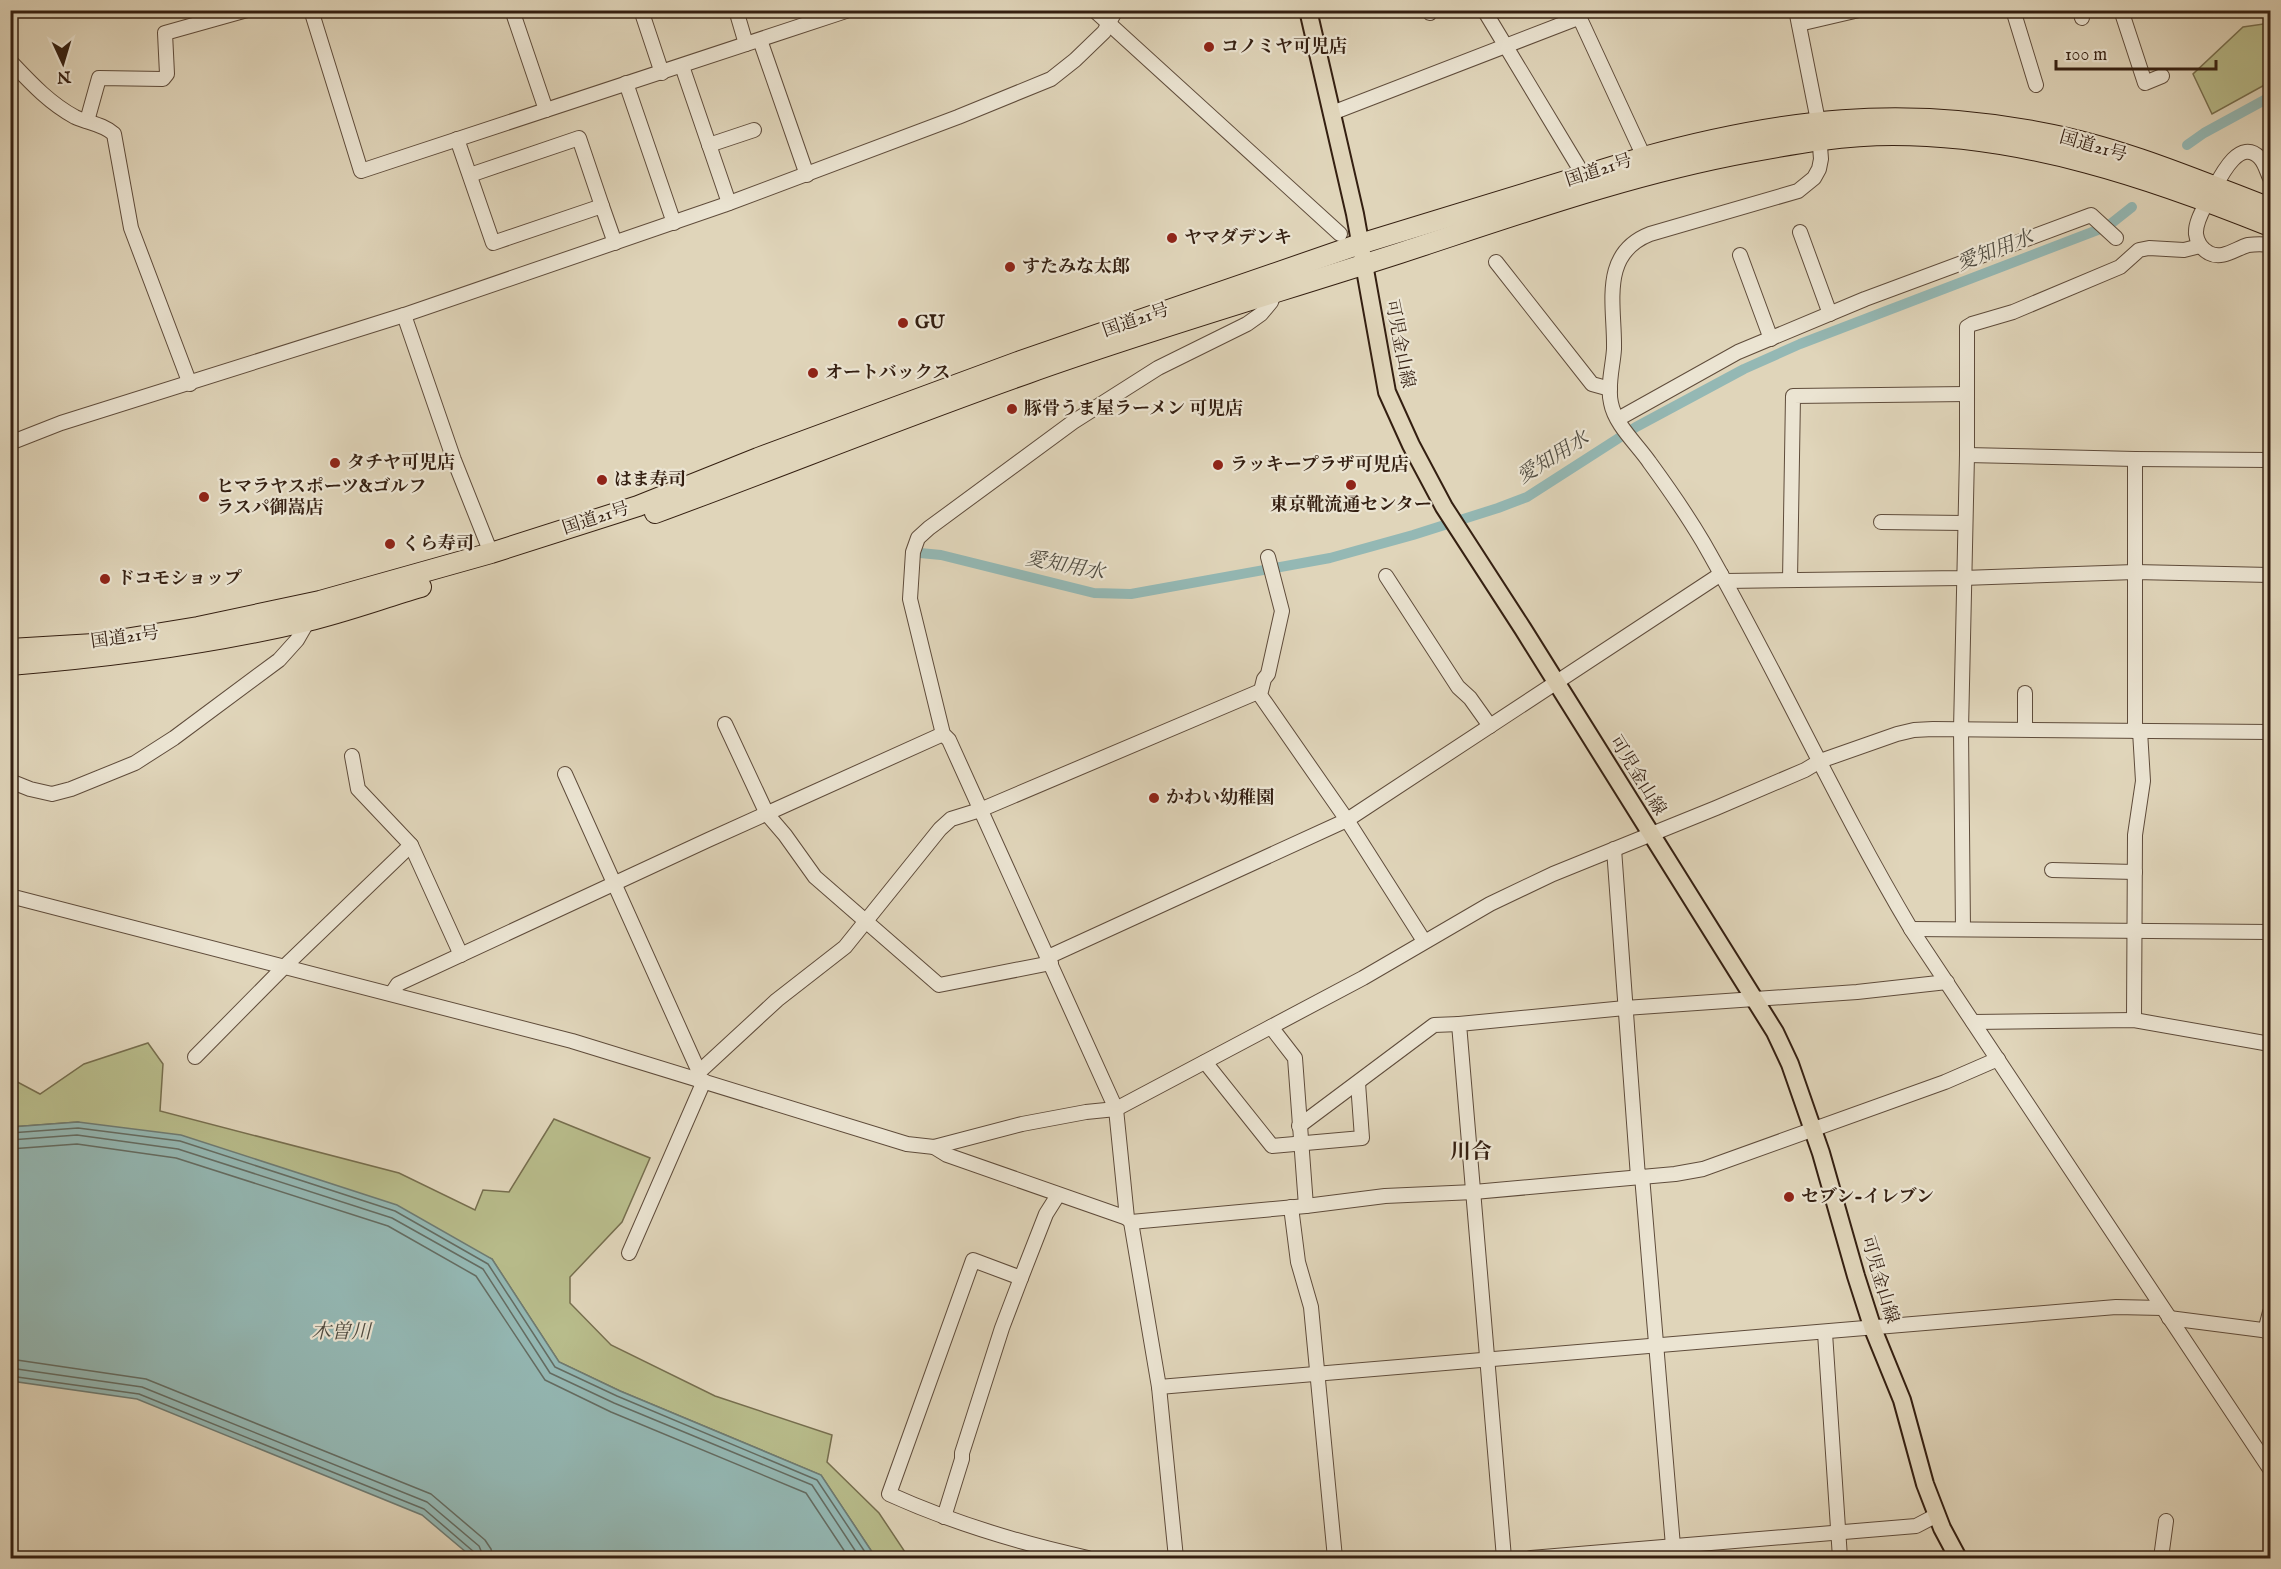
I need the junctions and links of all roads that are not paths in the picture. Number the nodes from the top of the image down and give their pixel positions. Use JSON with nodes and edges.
{"nodes":[{"id":1,"x":247,"y":10,"type":"edge"},
{"id":2,"x":311,"y":10,"type":"edge"},
{"id":3,"x":512,"y":10,"type":"edge"},
{"id":4,"x":641,"y":10,"type":"edge"},
{"id":5,"x":736,"y":10,"type":"edge"},
{"id":6,"x":849,"y":10,"type":"edge"},
{"id":7,"x":1094,"y":10,"type":"edge"},
{"id":8,"x":1116,"y":10,"type":"edge"},
{"id":9,"x":1308,"y":10,"type":"edge"},
{"id":10,"x":1484,"y":10,"type":"edge"},
{"id":11,"x":1859,"y":10,"type":"edge"},
{"id":12,"x":2013,"y":10,"type":"edge"},
{"id":13,"x":2121,"y":10,"type":"edge"},
{"id":14,"x":1577,"y":14,"type":"edge"},
{"id":15,"x":1798,"y":17,"type":"edge"},
{"id":16,"x":1108,"y":24,"type":"junction"},
{"id":17,"x":760,"y":40,"type":"junction"},
{"id":18,"x":746,"y":44,"type":"junction"},
{"id":19,"x":1505,"y":45,"type":"junction"},
{"id":20,"x":10,"y":61,"type":"edge"},
{"id":21,"x":682,"y":66,"type":"junction"},
{"id":22,"x":662,"y":73,"type":"junction"},
{"id":23,"x":2162,"y":76,"type":"dead end"},
{"id":24,"x":626,"y":83,"type":"junction"},
{"id":25,"x":2036,"y":85,"type":"dead end"},
{"id":26,"x":546,"y":110,"type":"junction"},
{"id":27,"x":1332,"y":113,"type":"junction"},
{"id":28,"x":87,"y":121,"type":"junction"},
{"id":29,"x":754,"y":130,"type":"dead end"},
{"id":30,"x":1819,"y":130,"type":"junction"},
{"id":31,"x":457,"y":139,"type":"junction"},
{"id":32,"x":709,"y":145,"type":"junction"},
{"id":33,"x":1644,"y":156,"type":"junction"},
{"id":34,"x":470,"y":175,"type":"junction"},
{"id":35,"x":807,"y":175,"type":"junction"},
{"id":36,"x":1584,"y":176,"type":"junction"},
{"id":37,"x":2271,"y":178,"type":"edge"},
{"id":38,"x":2211,"y":194,"type":"junction"},
{"id":39,"x":729,"y":203,"type":"junction"},
{"id":40,"x":602,"y":206,"type":"junction"},
{"id":41,"x":2271,"y":208,"type":"edge"},
{"id":42,"x":674,"y":223,"type":"junction"},
{"id":43,"x":2271,"y":226,"type":"edge"},
{"id":44,"x":1799,"y":233,"type":"dead end"},
{"id":45,"x":1340,"y":234,"type":"dead end"},
{"id":46,"x":2114,"y":236,"type":"dead end"},
{"id":47,"x":615,"y":243,"type":"junction"},
{"id":48,"x":1360,"y":244,"type":"junction"},
{"id":49,"x":2271,"y":245,"type":"edge"},
{"id":50,"x":2200,"y":246,"type":"junction"},
{"id":51,"x":1740,"y":255,"type":"dead end"},
{"id":52,"x":1496,"y":262,"type":"dead end"},
{"id":53,"x":1364,"y":265,"type":"junction"},
{"id":54,"x":1274,"y":292,"type":"junction"},
{"id":55,"x":1830,"y":314,"type":"junction"},
{"id":56,"x":404,"y":315,"type":"junction"},
{"id":57,"x":1771,"y":339,"type":"junction"},
{"id":58,"x":190,"y":384,"type":"junction"},
{"id":59,"x":1610,"y":389,"type":"junction"},
{"id":60,"x":1967,"y":394,"type":"junction"},
{"id":61,"x":1619,"y":421,"type":"junction"},
{"id":62,"x":10,"y":442,"type":"edge"},
{"id":63,"x":1967,"y":455,"type":"junction"},
{"id":64,"x":2135,"y":459,"type":"junction"},
{"id":65,"x":2271,"y":460,"type":"edge"},
{"id":66,"x":1881,"y":522,"type":"dead end"},
{"id":67,"x":1964,"y":523,"type":"junction"},
{"id":68,"x":491,"y":553,"type":"junction"},
{"id":69,"x":1268,"y":557,"type":"dead end"},
{"id":70,"x":2135,"y":572,"type":"junction"},
{"id":71,"x":2271,"y":575,"type":"edge"},
{"id":72,"x":1386,"y":576,"type":"dead end"},
{"id":73,"x":1723,"y":578,"type":"junction"},
{"id":74,"x":1963,"y":578,"type":"junction"},
{"id":75,"x":1790,"y":580,"type":"junction"},
{"id":76,"x":308,"y":621,"type":"junction"},
{"id":77,"x":10,"y":649,"type":"edge"},
{"id":78,"x":10,"y":665,"type":"edge"},
{"id":79,"x":1556,"y":684,"type":"junction"},
{"id":80,"x":2025,"y":693,"type":"dead end"},
{"id":81,"x":1260,"y":695,"type":"junction"},
{"id":82,"x":725,"y":723,"type":"dead end"},
{"id":83,"x":1490,"y":726,"type":"junction"},
{"id":84,"x":2025,"y":729,"type":"junction"},
{"id":85,"x":1961,"y":730,"type":"junction"},
{"id":86,"x":2138,"y":731,"type":"junction"},
{"id":87,"x":2271,"y":732,"type":"edge"},
{"id":88,"x":943,"y":734,"type":"junction"},
{"id":89,"x":352,"y":756,"type":"dead end"},
{"id":90,"x":1820,"y":761,"type":"junction"},
{"id":91,"x":565,"y":774,"type":"dead end"},
{"id":92,"x":10,"y":782,"type":"edge"},
{"id":93,"x":980,"y":810,"type":"junction"},
{"id":94,"x":767,"y":814,"type":"junction"},
{"id":95,"x":1347,"y":820,"type":"junction"},
{"id":96,"x":1650,"y":834,"type":"junction"},
{"id":97,"x":411,"y":845,"type":"junction"},
{"id":98,"x":1614,"y":849,"type":"junction"},
{"id":99,"x":2052,"y":870,"type":"dead end"},
{"id":100,"x":2135,"y":872,"type":"junction"},
{"id":101,"x":614,"y":884,"type":"junction"},
{"id":102,"x":10,"y":896,"type":"edge"},
{"id":103,"x":865,"y":921,"type":"junction"},
{"id":104,"x":1911,"y":929,"type":"junction"},
{"id":105,"x":1963,"y":929,"type":"junction"},
{"id":106,"x":2135,"y":931,"type":"junction"},
{"id":107,"x":2271,"y":932,"type":"edge"},
{"id":108,"x":1424,"y":941,"type":"junction"},
{"id":109,"x":461,"y":955,"type":"junction"},
{"id":110,"x":1050,"y":960,"type":"junction"},
{"id":111,"x":284,"y":967,"type":"junction"},
{"id":112,"x":1947,"y":982,"type":"junction"},
{"id":113,"x":392,"y":993,"type":"junction"},
{"id":114,"x":1756,"y":999,"type":"junction"},
{"id":115,"x":1625,"y":1008,"type":"junction"},
{"id":116,"x":2134,"y":1020,"type":"junction"},
{"id":117,"x":1973,"y":1022,"type":"junction"},
{"id":118,"x":1459,"y":1024,"type":"junction"},
{"id":119,"x":1271,"y":1027,"type":"junction"},
{"id":120,"x":2271,"y":1044,"type":"edge"},
{"id":121,"x":195,"y":1057,"type":"dead end"},
{"id":122,"x":1998,"y":1059,"type":"junction"},
{"id":123,"x":1205,"y":1062,"type":"junction"},
{"id":124,"x":700,"y":1077,"type":"junction"},
{"id":125,"x":1358,"y":1083,"type":"junction"},
{"id":126,"x":1116,"y":1109,"type":"junction"},
{"id":127,"x":1299,"y":1126,"type":"junction"},
{"id":128,"x":1812,"y":1130,"type":"junction"},
{"id":129,"x":1301,"y":1144,"type":"junction"},
{"id":130,"x":934,"y":1147,"type":"junction"},
{"id":131,"x":1640,"y":1177,"type":"junction"},
{"id":132,"x":1474,"y":1192,"type":"junction"},
{"id":133,"x":1058,"y":1195,"type":"junction"},
{"id":134,"x":1306,"y":1206,"type":"junction"},
{"id":135,"x":1291,"y":1207,"type":"junction"},
{"id":136,"x":1129,"y":1220,"type":"junction"},
{"id":137,"x":629,"y":1253,"type":"dead end"},
{"id":138,"x":1021,"y":1278,"type":"junction"},
{"id":139,"x":2271,"y":1312,"type":"edge"},
{"id":140,"x":2165,"y":1313,"type":"junction"},
{"id":141,"x":1873,"y":1329,"type":"junction"},
{"id":142,"x":2268,"y":1331,"type":"edge"},
{"id":143,"x":1825,"y":1333,"type":"junction"},
{"id":144,"x":1655,"y":1346,"type":"junction"},
{"id":145,"x":1486,"y":1360,"type":"junction"},
{"id":146,"x":1317,"y":1374,"type":"junction"},
{"id":147,"x":1159,"y":1387,"type":"junction"},
{"id":148,"x":2271,"y":1469,"type":"edge"},
{"id":149,"x":1937,"y":1515,"type":"junction"},
{"id":150,"x":944,"y":1517,"type":"junction"},
{"id":151,"x":2166,"y":1521,"type":"dead end"},
{"id":152,"x":1839,"y":1534,"type":"junction"},
{"id":153,"x":1673,"y":1553,"type":"edge"},
{"id":154,"x":1088,"y":1558,"type":"edge"},
{"id":155,"x":1176,"y":1558,"type":"edge"},
{"id":156,"x":1335,"y":1558,"type":"edge"},
{"id":157,"x":1504,"y":1558,"type":"edge"},
{"id":158,"x":1531,"y":1558,"type":"edge"},
{"id":159,"x":1840,"y":1558,"type":"edge"},
{"id":160,"x":1958,"y":1558,"type":"edge"},
{"id":161,"x":2161,"y":1558,"type":"edge"}],
"edges":[{"from":1,"to":28,"type":"street"},
{"from":2,"to":31,"type":"street"},
{"from":3,"to":26,"type":"street"},
{"from":4,"to":22,"type":"street"},
{"from":5,"to":18,"type":"street"},
{"from":6,"to":17,"type":"street"},
{"from":7,"to":16,"type":"street"},
{"from":8,"to":16,"type":"street"},
{"from":9,"to":27,"type":"main road","name":"可児金山線"},
{"from":10,"to":19,"type":"street"},
{"from":11,"to":15,"type":"street"},
{"from":12,"to":25,"type":"street"},
{"from":13,"to":23,"type":"street"},
{"from":14,"to":19,"type":"street"},
{"from":14,"to":33,"type":"street"},
{"from":15,"to":30,"type":"street"},
{"from":16,"to":35,"type":"street"},
{"from":16,"to":45,"type":"street"},
{"from":17,"to":18,"type":"street"},
{"from":17,"to":35,"type":"street"},
{"from":18,"to":21,"type":"street"},
{"from":19,"to":27,"type":"street"},
{"from":19,"to":36,"type":"street"},
{"from":20,"to":28,"type":"street"},
{"from":21,"to":22,"type":"street"},
{"from":21,"to":32,"type":"street"},
{"from":22,"to":24,"type":"street"},
{"from":24,"to":26,"type":"street"},
{"from":24,"to":42,"type":"street"},
{"from":26,"to":31,"type":"street"},
{"from":27,"to":48,"type":"main road","name":"可児金山線"},
{"from":28,"to":58,"type":"street"},
{"from":29,"to":32,"type":"street"},
{"from":30,"to":33,"type":"highway","name":"国道21号"},
{"from":30,"to":38,"type":"highway","name":"国道21号"},
{"from":30,"to":53,"type":"highway","name":"国道21号"},
{"from":30,"to":59,"type":"street"},
{"from":31,"to":34,"type":"street"},
{"from":32,"to":39,"type":"street"},
{"from":33,"to":36,"type":"highway","name":"国道21号"},
{"from":34,"to":40,"type":"street"},
{"from":34,"to":40,"type":"street"},
{"from":35,"to":39,"type":"street"},
{"from":36,"to":48,"type":"highway","name":"国道21号"},
{"from":37,"to":38,"type":"street"},
{"from":38,"to":41,"type":"highway","name":"国道21号"},
{"from":38,"to":43,"type":"highway","name":"国道21号"},
{"from":38,"to":50,"type":"street"},
{"from":39,"to":42,"type":"street"},
{"from":40,"to":47,"type":"street"},
{"from":42,"to":47,"type":"street"},
{"from":44,"to":55,"type":"street"},
{"from":46,"to":55,"type":"street"},
{"from":47,"to":56,"type":"street"},
{"from":48,"to":53,"type":"main road","name":"可児金山線"},
{"from":48,"to":68,"type":"highway","name":"国道21号"},
{"from":49,"to":50,"type":"street"},
{"from":50,"to":60,"type":"street"},
{"from":51,"to":57,"type":"street"},
{"from":52,"to":59,"type":"street"},
{"from":53,"to":54,"type":"highway","name":"国道21号"},
{"from":53,"to":79,"type":"main road","name":"可児金山線"},
{"from":54,"to":76,"type":"highway","name":"国道21号"},
{"from":54,"to":88,"type":"street"},
{"from":55,"to":57,"type":"street"},
{"from":56,"to":58,"type":"street"},
{"from":56,"to":68,"type":"street"},
{"from":57,"to":61,"type":"street"},
{"from":58,"to":62,"type":"street"},
{"from":59,"to":61,"type":"street"},
{"from":60,"to":63,"type":"street"},
{"from":60,"to":75,"type":"street"},
{"from":61,"to":73,"type":"street"},
{"from":63,"to":64,"type":"street"},
{"from":63,"to":67,"type":"street"},
{"from":64,"to":65,"type":"street"},
{"from":64,"to":70,"type":"street"},
{"from":66,"to":67,"type":"street"},
{"from":67,"to":74,"type":"street"},
{"from":68,"to":77,"type":"highway","name":"国道21号"},
{"from":69,"to":81,"type":"street"},
{"from":70,"to":71,"type":"street"},
{"from":70,"to":74,"type":"street"},
{"from":70,"to":86,"type":"street"},
{"from":72,"to":83,"type":"street"},
{"from":73,"to":75,"type":"street"},
{"from":73,"to":79,"type":"street"},
{"from":73,"to":90,"type":"street"},
{"from":74,"to":75,"type":"street"},
{"from":74,"to":85,"type":"street"},
{"from":76,"to":78,"type":"highway","name":"国道21号"},
{"from":76,"to":92,"type":"street"},
{"from":79,"to":83,"type":"street"},
{"from":79,"to":96,"type":"main road","name":"可児金山線"},
{"from":80,"to":84,"type":"street"},
{"from":81,"to":93,"type":"street"},
{"from":81,"to":95,"type":"street"},
{"from":82,"to":94,"type":"street"},
{"from":83,"to":95,"type":"street"},
{"from":84,"to":85,"type":"street"},
{"from":84,"to":86,"type":"street"},
{"from":85,"to":90,"type":"street"},
{"from":85,"to":105,"type":"street"},
{"from":86,"to":87,"type":"street"},
{"from":86,"to":100,"type":"street"},
{"from":88,"to":93,"type":"street"},
{"from":88,"to":94,"type":"street"},
{"from":89,"to":97,"type":"street"},
{"from":90,"to":96,"type":"street"},
{"from":90,"to":104,"type":"street"},
{"from":91,"to":101,"type":"street"},
{"from":93,"to":103,"type":"street"},
{"from":93,"to":110,"type":"street"},
{"from":94,"to":101,"type":"street"},
{"from":94,"to":103,"type":"street"},
{"from":95,"to":108,"type":"street"},
{"from":95,"to":110,"type":"street"},
{"from":96,"to":98,"type":"street"},
{"from":96,"to":114,"type":"main road","name":"可児金山線"},
{"from":97,"to":109,"type":"street"},
{"from":97,"to":111,"type":"street"},
{"from":98,"to":108,"type":"street"},
{"from":98,"to":115,"type":"street"},
{"from":99,"to":100,"type":"street"},
{"from":100,"to":106,"type":"street"},
{"from":101,"to":109,"type":"street"},
{"from":101,"to":124,"type":"street"},
{"from":102,"to":111,"type":"street"},
{"from":103,"to":110,"type":"street"},
{"from":103,"to":124,"type":"street"},
{"from":104,"to":105,"type":"street"},
{"from":104,"to":112,"type":"street"},
{"from":105,"to":106,"type":"street"},
{"from":106,"to":107,"type":"street"},
{"from":106,"to":116,"type":"street"},
{"from":108,"to":119,"type":"street"},
{"from":109,"to":113,"type":"street"},
{"from":110,"to":126,"type":"street"},
{"from":111,"to":113,"type":"street"},
{"from":111,"to":121,"type":"street"},
{"from":112,"to":114,"type":"street"},
{"from":112,"to":117,"type":"street"},
{"from":113,"to":124,"type":"street"},
{"from":114,"to":115,"type":"street"},
{"from":114,"to":128,"type":"main road","name":"可児金山線"},
{"from":115,"to":118,"type":"street"},
{"from":115,"to":131,"type":"street"},
{"from":116,"to":117,"type":"street"},
{"from":116,"to":120,"type":"street"},
{"from":117,"to":122,"type":"street"},
{"from":118,"to":125,"type":"street"},
{"from":118,"to":132,"type":"street"},
{"from":119,"to":123,"type":"street"},
{"from":119,"to":127,"type":"street"},
{"from":122,"to":128,"type":"street"},
{"from":122,"to":140,"type":"street"},
{"from":123,"to":126,"type":"street"},
{"from":123,"to":129,"type":"street"},
{"from":124,"to":130,"type":"street"},
{"from":124,"to":137,"type":"street"},
{"from":125,"to":127,"type":"street"},
{"from":125,"to":129,"type":"street"},
{"from":126,"to":130,"type":"street"},
{"from":126,"to":136,"type":"street"},
{"from":127,"to":129,"type":"street"},
{"from":128,"to":131,"type":"street"},
{"from":128,"to":141,"type":"main road","name":"可児金山線"},
{"from":129,"to":134,"type":"street"},
{"from":130,"to":133,"type":"street"},
{"from":131,"to":132,"type":"street"},
{"from":131,"to":144,"type":"street"},
{"from":132,"to":134,"type":"street"},
{"from":132,"to":145,"type":"street"},
{"from":133,"to":136,"type":"street"},
{"from":133,"to":138,"type":"street"},
{"from":134,"to":135,"type":"street"},
{"from":135,"to":136,"type":"street"},
{"from":135,"to":146,"type":"street"},
{"from":136,"to":147,"type":"street"},
{"from":138,"to":150,"type":"street"},
{"from":138,"to":150,"type":"street"},
{"from":139,"to":142,"type":"street"},
{"from":140,"to":141,"type":"street"},
{"from":140,"to":142,"type":"street"},
{"from":140,"to":148,"type":"street"},
{"from":141,"to":143,"type":"street"},
{"from":141,"to":149,"type":"main road","name":"可児金山線"},
{"from":143,"to":144,"type":"street"},
{"from":143,"to":152,"type":"street"},
{"from":144,"to":145,"type":"street"},
{"from":144,"to":153,"type":"street"},
{"from":145,"to":146,"type":"street"},
{"from":145,"to":157,"type":"street"},
{"from":146,"to":147,"type":"street"},
{"from":146,"to":156,"type":"street"},
{"from":147,"to":155,"type":"street"},
{"from":149,"to":152,"type":"street"},
{"from":149,"to":160,"type":"main road","name":"可児金山線"},
{"from":150,"to":154,"type":"street"},
{"from":151,"to":161,"type":"street"},
{"from":152,"to":153,"type":"street"},
{"from":152,"to":159,"type":"street"},
{"from":153,"to":158,"type":"street"}]}
